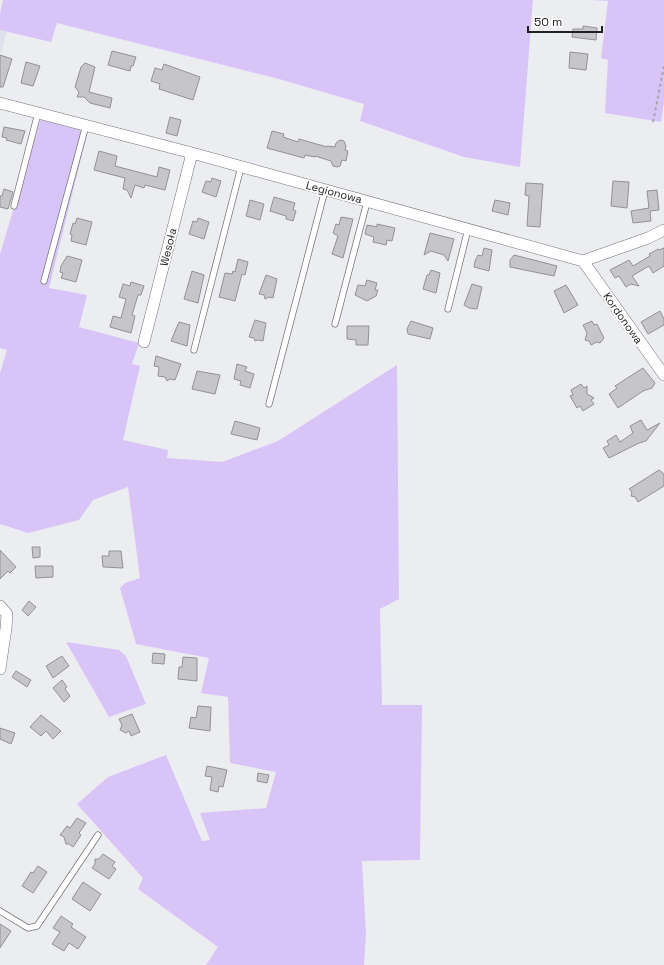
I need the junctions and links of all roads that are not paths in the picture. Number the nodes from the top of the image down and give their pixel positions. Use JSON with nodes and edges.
{"nodes":[{"id":1,"x":0,"y":103,"type":"edge"},
{"id":2,"x":38,"y":112,"type":"junction"},
{"id":3,"x":86,"y":125,"type":"junction"},
{"id":4,"x":192,"y":153,"type":"junction"},
{"id":5,"x":241,"y":167,"type":"junction"},
{"id":6,"x":325,"y":190,"type":"junction"},
{"id":7,"x":367,"y":202,"type":"junction"},
{"id":8,"x":14,"y":206,"type":"dead end"},
{"id":9,"x":468,"y":229,"type":"junction"},
{"id":10,"x":664,"y":230,"type":"edge"},
{"id":11,"x":583,"y":261,"type":"junction"},
{"id":12,"x":44,"y":281,"type":"dead end"},
{"id":13,"x":448,"y":309,"type":"dead end"},
{"id":14,"x":335,"y":324,"type":"dead end"},
{"id":15,"x":144,"y":342,"type":"dead end"},
{"id":16,"x":194,"y":350,"type":"dead end"},
{"id":17,"x":664,"y":375,"type":"edge"},
{"id":18,"x":269,"y":404,"type":"dead end"},
{"id":19,"x":0,"y":606,"type":"edge"},
{"id":20,"x":0,"y":669,"type":"edge"},
{"id":21,"x":98,"y":836,"type":"dead end"},
{"id":22,"x":0,"y":911,"type":"edge"}],
"edges":[{"from":1,"to":2,"type":"street","name":"Legionowa"},
{"from":2,"to":3,"type":"street","name":"Legionowa"},
{"from":2,"to":8,"type":"lane"},
{"from":3,"to":4,"type":"street","name":"Legionowa"},
{"from":3,"to":12,"type":"lane"},
{"from":4,"to":5,"type":"street","name":"Legionowa"},
{"from":4,"to":15,"type":"street","name":"Wesoła"},
{"from":5,"to":6,"type":"street","name":"Legionowa"},
{"from":5,"to":16,"type":"lane"},
{"from":6,"to":7,"type":"street","name":"Legionowa"},
{"from":6,"to":18,"type":"lane"},
{"from":7,"to":9,"type":"street","name":"Legionowa"},
{"from":7,"to":14,"type":"lane"},
{"from":9,"to":11,"type":"street","name":"Legionowa"},
{"from":9,"to":13,"type":"lane"},
{"from":10,"to":11,"type":"street"},
{"from":11,"to":17,"type":"street","name":"Kordonowa"},
{"from":19,"to":20,"type":"street"},
{"from":21,"to":22,"type":"lane"}]}
